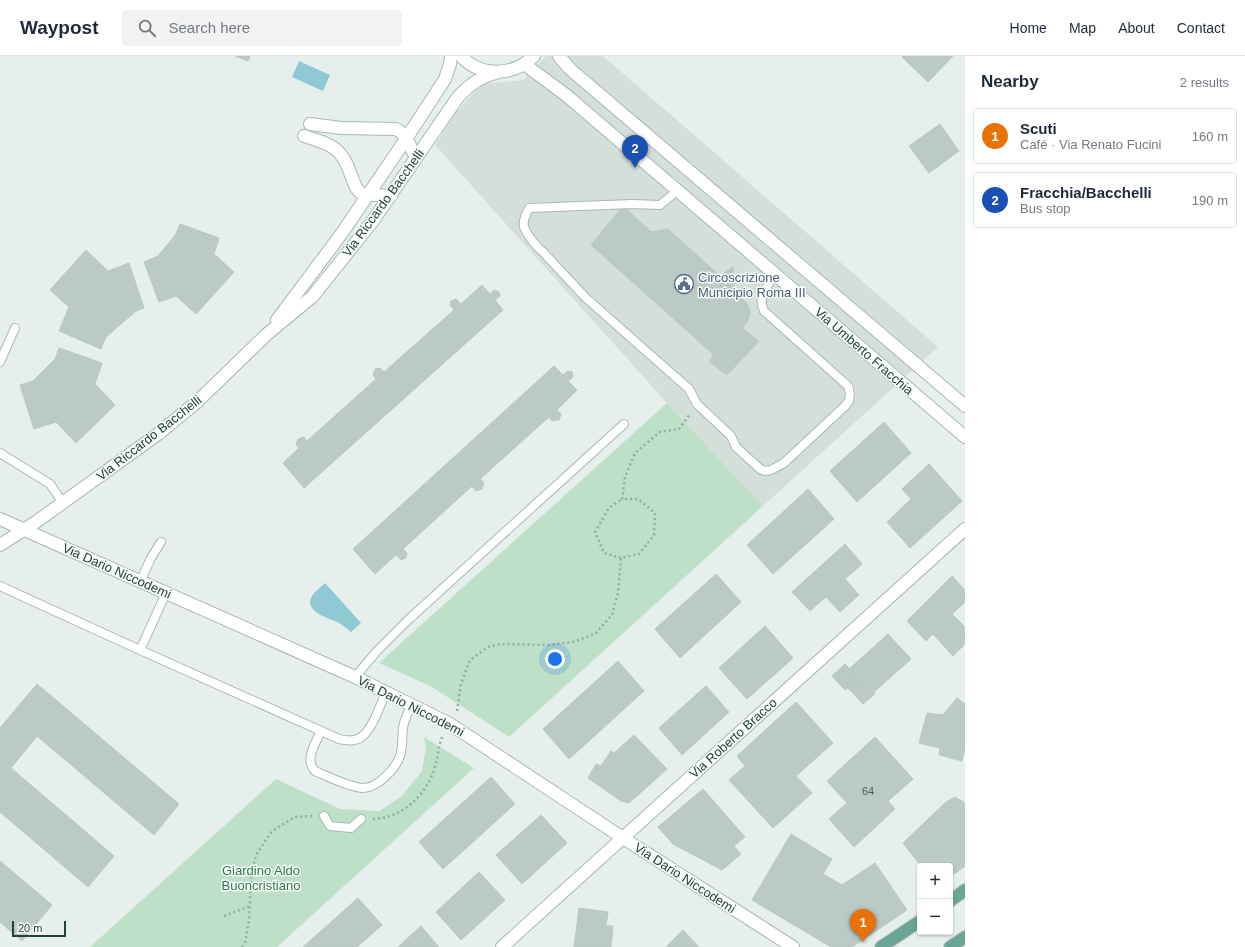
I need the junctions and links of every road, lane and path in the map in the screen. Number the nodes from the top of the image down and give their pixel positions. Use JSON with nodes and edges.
{"nodes":[{"id":1,"x":451,"y":56,"type":"edge"},
{"id":2,"x":461,"y":56,"type":"edge"},
{"id":3,"x":534,"y":56,"type":"edge"},
{"id":4,"x":559,"y":56,"type":"edge"},
{"id":5,"x":524,"y":64,"type":"junction"},
{"id":6,"x":499,"y":72,"type":"junction"},
{"id":7,"x":310,"y":124,"type":"dead end"},
{"id":8,"x":304,"y":136,"type":"dead end"},
{"id":9,"x":406,"y":139,"type":"junction"},
{"id":10,"x":416,"y":158,"type":"junction"},
{"id":11,"x":677,"y":191,"type":"junction"},
{"id":12,"x":369,"y":194,"type":"junction"},
{"id":13,"x":391,"y":196,"type":"junction"},
{"id":14,"x":775,"y":275,"type":"junction"},
{"id":15,"x":15,"y":328,"type":"dead end"},
{"id":16,"x":266,"y":335,"type":"junction"},
{"id":17,"x":0,"y":362,"type":"edge"},
{"id":18,"x":697,"y":404,"type":"junction"},
{"id":19,"x":965,"y":406,"type":"edge"},
{"id":20,"x":624,"y":424,"type":"dead end"},
{"id":21,"x":965,"y":437,"type":"edge"},
{"id":22,"x":0,"y":453,"type":"edge"},
{"id":23,"x":622,"y":499,"type":"junction"},
{"id":24,"x":63,"y":503,"type":"junction"},
{"id":25,"x":0,"y":519,"type":"edge"},
{"id":26,"x":965,"y":529,"type":"edge"},
{"id":27,"x":24,"y":530,"type":"junction"},
{"id":28,"x":161,"y":542,"type":"dead end"},
{"id":29,"x":0,"y":545,"type":"edge"},
{"id":30,"x":621,"y":558,"type":"junction"},
{"id":31,"x":140,"y":582,"type":"junction"},
{"id":32,"x":0,"y":586,"type":"edge"},
{"id":33,"x":166,"y":593,"type":"junction"},
{"id":34,"x":140,"y":650,"type":"junction"},
{"id":35,"x":355,"y":677,"type":"junction"},
{"id":36,"x":386,"y":691,"type":"junction"},
{"id":37,"x":412,"y":705,"type":"junction"},
{"id":38,"x":457,"y":713,"type":"dead end"},
{"id":39,"x":321,"y":731,"type":"junction"},
{"id":40,"x":324,"y":816,"type":"dead end"},
{"id":41,"x":361,"y":819,"type":"dead end"},
{"id":42,"x":623,"y":838,"type":"junction"},
{"id":43,"x":965,"y":890,"type":"edge"},
{"id":44,"x":952,"y":899,"type":"edge"},
{"id":45,"x":250,"y":906,"type":"dead end"},
{"id":46,"x":224,"y":916,"type":"dead end"},
{"id":47,"x":917,"y":923,"type":"edge"},
{"id":48,"x":965,"y":937,"type":"edge"},
{"id":49,"x":502,"y":947,"type":"edge"},
{"id":50,"x":793,"y":947,"type":"edge"},
{"id":51,"x":881,"y":947,"type":"edge"},
{"id":52,"x":950,"y":947,"type":"edge"}],
"edges":[{"from":1,"to":9,"type":"street","name":"Via Riccardo Bacchelli"},
{"from":2,"to":6,"type":"street"},
{"from":3,"to":5,"type":"street","name":"Via Riccardo Bacchelli"},
{"from":4,"to":19,"type":"street","name":"Via Umberto Fracchia"},
{"from":5,"to":6,"type":"street","name":"Via Riccardo Bacchelli"},
{"from":5,"to":11,"type":"street","name":"Via Umberto Fracchia"},
{"from":6,"to":10,"type":"street","name":"Via Riccardo Bacchelli"},
{"from":7,"to":9,"type":"street"},
{"from":8,"to":12,"type":"street"},
{"from":9,"to":10,"type":"street"},
{"from":9,"to":12,"type":"street","name":"Via Riccardo Bacchelli"},
{"from":10,"to":13,"type":"street","name":"Via Riccardo Bacchelli"},
{"from":11,"to":14,"type":"street","name":"Via Umberto Fracchia"},
{"from":11,"to":18,"type":"lane"},
{"from":12,"to":13,"type":"street"},
{"from":12,"to":16,"type":"street","name":"Via Riccardo Bacchelli"},
{"from":13,"to":16,"type":"street","name":"Via Riccardo Bacchelli"},
{"from":14,"to":18,"type":"lane"},
{"from":14,"to":21,"type":"street","name":"Via Umberto Fracchia"},
{"from":15,"to":17,"type":"lane"},
{"from":16,"to":24,"type":"street","name":"Via Riccardo Bacchelli"},
{"from":18,"to":23,"type":"path"},
{"from":20,"to":35,"type":"lane"},
{"from":22,"to":24,"type":"lane"},
{"from":23,"to":30,"type":"path"},
{"from":23,"to":30,"type":"path"},
{"from":24,"to":27,"type":"street","name":"Via Riccardo Bacchelli"},
{"from":25,"to":27,"type":"street","name":"Via Dario Niccodemi"},
{"from":26,"to":42,"type":"street","name":"Via Roberto Bracco"},
{"from":27,"to":29,"type":"street","name":"Via Riccardo Bacchelli"},
{"from":27,"to":31,"type":"street","name":"Via Dario Niccodemi"},
{"from":28,"to":31,"type":"lane"},
{"from":30,"to":38,"type":"path"},
{"from":31,"to":33,"type":"street","name":"Via Dario Niccodemi"},
{"from":32,"to":34,"type":"lane"},
{"from":33,"to":34,"type":"lane"},
{"from":33,"to":35,"type":"street","name":"Via Dario Niccodemi"},
{"from":34,"to":39,"type":"lane"},
{"from":35,"to":36,"type":"street","name":"Via Dario Niccodemi"},
{"from":36,"to":37,"type":"street","name":"Via Dario Niccodemi"},
{"from":36,"to":39,"type":"lane"},
{"from":37,"to":39,"type":"lane"},
{"from":37,"to":42,"type":"street","name":"Via Dario Niccodemi"},
{"from":40,"to":41,"type":"lane"},
{"from":42,"to":49,"type":"street","name":"Via Roberto Bracco"},
{"from":42,"to":50,"type":"street","name":"Via Dario Niccodemi"},
{"from":43,"to":44,"type":"main road"},
{"from":45,"to":46,"type":"path"},
{"from":47,"to":51,"type":"main road"},
{"from":48,"to":52,"type":"main road"}]}
